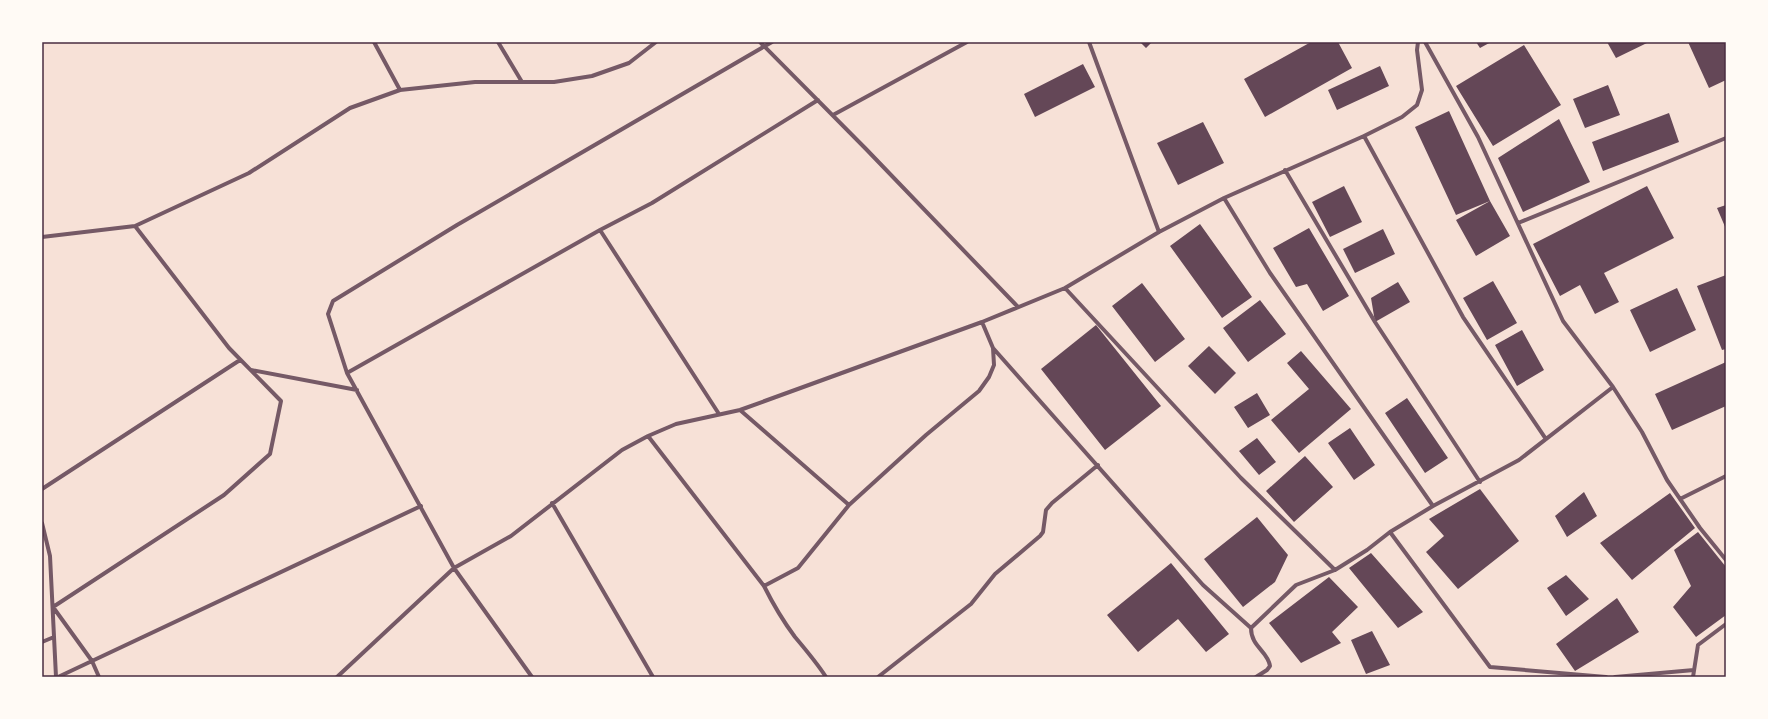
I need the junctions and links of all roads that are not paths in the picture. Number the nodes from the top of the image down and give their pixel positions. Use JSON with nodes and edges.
{"nodes":[{"id":1,"x":374,"y":42,"type":"edge"},
{"id":2,"x":498,"y":42,"type":"edge"},
{"id":3,"x":656,"y":42,"type":"edge"},
{"id":4,"x":760,"y":42,"type":"edge"},
{"id":5,"x":772,"y":42,"type":"edge"},
{"id":6,"x":967,"y":42,"type":"edge"},
{"id":7,"x":1089,"y":42,"type":"edge"},
{"id":8,"x":1418,"y":42,"type":"edge"},
{"id":9,"x":1425,"y":42,"type":"edge"},
{"id":10,"x":764,"y":46,"type":"junction"},
{"id":11,"x":522,"y":82,"type":"junction"},
{"id":12,"x":400,"y":90,"type":"junction"},
{"id":13,"x":818,"y":100,"type":"junction"},
{"id":14,"x":833,"y":115,"type":"junction"},
{"id":15,"x":1364,"y":136,"type":"junction"},
{"id":16,"x":1726,"y":138,"type":"edge"},
{"id":17,"x":1285,"y":170,"type":"junction"},
{"id":18,"x":1224,"y":198,"type":"junction"},
{"id":19,"x":1518,"y":223,"type":"junction"},
{"id":20,"x":135,"y":226,"type":"junction"},
{"id":21,"x":600,"y":230,"type":"junction"},
{"id":22,"x":1159,"y":232,"type":"junction"},
{"id":23,"x":42,"y":237,"type":"edge"},
{"id":24,"x":1065,"y":288,"type":"junction"},
{"id":25,"x":1018,"y":307,"type":"junction"},
{"id":26,"x":982,"y":322,"type":"junction"},
{"id":27,"x":993,"y":348,"type":"junction"},
{"id":28,"x":240,"y":360,"type":"junction"},
{"id":29,"x":250,"y":370,"type":"junction"},
{"id":30,"x":347,"y":373,"type":"junction"},
{"id":31,"x":1613,"y":387,"type":"junction"},
{"id":32,"x":357,"y":390,"type":"junction"},
{"id":33,"x":740,"y":410,"type":"junction"},
{"id":34,"x":719,"y":414,"type":"junction"},
{"id":35,"x":648,"y":436,"type":"junction"},
{"id":36,"x":1546,"y":439,"type":"junction"},
{"id":37,"x":1098,"y":465,"type":"junction"},
{"id":38,"x":1726,"y":476,"type":"edge"},
{"id":39,"x":1480,"y":482,"type":"junction"},
{"id":40,"x":42,"y":488,"type":"edge"},
{"id":41,"x":1680,"y":499,"type":"junction"},
{"id":42,"x":552,"y":503,"type":"junction"},
{"id":43,"x":849,"y":505,"type":"junction"},
{"id":44,"x":421,"y":506,"type":"junction"},
{"id":45,"x":1433,"y":506,"type":"junction"},
{"id":46,"x":42,"y":523,"type":"edge"},
{"id":47,"x":1390,"y":532,"type":"junction"},
{"id":48,"x":44,"y":538,"type":"edge"},
{"id":49,"x":1726,"y":560,"type":"edge"},
{"id":50,"x":454,"y":568,"type":"junction"},
{"id":51,"x":1335,"y":570,"type":"junction"},
{"id":52,"x":764,"y":586,"type":"junction"},
{"id":53,"x":52,"y":607,"type":"junction"},
{"id":54,"x":1726,"y":624,"type":"edge"},
{"id":55,"x":1251,"y":628,"type":"junction"},
{"id":56,"x":54,"y":637,"type":"junction"},
{"id":57,"x":42,"y":642,"type":"edge"},
{"id":58,"x":92,"y":661,"type":"junction"},
{"id":59,"x":1694,"y":670,"type":"junction"},
{"id":60,"x":57,"y":677,"type":"edge"},
{"id":61,"x":99,"y":677,"type":"edge"},
{"id":62,"x":337,"y":677,"type":"edge"},
{"id":63,"x":532,"y":677,"type":"edge"},
{"id":64,"x":653,"y":677,"type":"edge"},
{"id":65,"x":826,"y":677,"type":"edge"},
{"id":66,"x":878,"y":677,"type":"edge"},
{"id":67,"x":1256,"y":677,"type":"edge"},
{"id":68,"x":1606,"y":677,"type":"edge"},
{"id":69,"x":1615,"y":677,"type":"edge"},
{"id":70,"x":1693,"y":677,"type":"edge"}],
"edges":[{"from":1,"to":12,"type":"street"},
{"from":2,"to":11,"type":"street"},
{"from":3,"to":11,"type":"street"},
{"from":4,"to":10,"type":"street"},
{"from":5,"to":10,"type":"street"},
{"from":6,"to":14,"type":"street"},
{"from":7,"to":22,"type":"street"},
{"from":8,"to":15,"type":"street"},
{"from":9,"to":19,"type":"street"},
{"from":10,"to":13,"type":"street"},
{"from":10,"to":30,"type":"street"},
{"from":11,"to":12,"type":"street"},
{"from":12,"to":20,"type":"street"},
{"from":13,"to":14,"type":"street"},
{"from":13,"to":21,"type":"street"},
{"from":14,"to":25,"type":"street"},
{"from":15,"to":17,"type":"street"},
{"from":15,"to":36,"type":"street"},
{"from":16,"to":19,"type":"street"},
{"from":17,"to":18,"type":"street"},
{"from":17,"to":39,"type":"street"},
{"from":18,"to":22,"type":"street"},
{"from":18,"to":45,"type":"street"},
{"from":19,"to":31,"type":"street"},
{"from":20,"to":23,"type":"street"},
{"from":20,"to":28,"type":"street"},
{"from":21,"to":30,"type":"street"},
{"from":21,"to":34,"type":"street"},
{"from":22,"to":24,"type":"street"},
{"from":24,"to":25,"type":"street"},
{"from":24,"to":51,"type":"street"},
{"from":25,"to":26,"type":"street"},
{"from":26,"to":27,"type":"street"},
{"from":26,"to":33,"type":"street"},
{"from":27,"to":37,"type":"street"},
{"from":27,"to":43,"type":"street"},
{"from":28,"to":29,"type":"street"},
{"from":28,"to":40,"type":"street"},
{"from":29,"to":32,"type":"street"},
{"from":29,"to":53,"type":"street"},
{"from":30,"to":32,"type":"street"},
{"from":31,"to":36,"type":"street"},
{"from":31,"to":41,"type":"street"},
{"from":32,"to":44,"type":"street"},
{"from":33,"to":34,"type":"street"},
{"from":33,"to":43,"type":"street"},
{"from":34,"to":35,"type":"street"},
{"from":35,"to":42,"type":"street"},
{"from":35,"to":52,"type":"street"},
{"from":36,"to":39,"type":"street"},
{"from":37,"to":55,"type":"street"},
{"from":37,"to":66,"type":"street"},
{"from":38,"to":41,"type":"street"},
{"from":39,"to":45,"type":"street"},
{"from":41,"to":49,"type":"street"},
{"from":42,"to":50,"type":"street"},
{"from":42,"to":64,"type":"street"},
{"from":43,"to":52,"type":"street"},
{"from":44,"to":50,"type":"street"},
{"from":44,"to":58,"type":"street"},
{"from":45,"to":47,"type":"street"},
{"from":46,"to":48,"type":"street"},
{"from":47,"to":51,"type":"street"},
{"from":47,"to":68,"type":"street"},
{"from":48,"to":53,"type":"street"},
{"from":50,"to":62,"type":"street"},
{"from":50,"to":63,"type":"street"},
{"from":51,"to":55,"type":"street"},
{"from":52,"to":65,"type":"street"},
{"from":53,"to":56,"type":"street"},
{"from":53,"to":58,"type":"street"},
{"from":54,"to":59,"type":"street"},
{"from":55,"to":67,"type":"street"},
{"from":56,"to":57,"type":"street"},
{"from":56,"to":60,"type":"street"},
{"from":58,"to":60,"type":"street"},
{"from":58,"to":61,"type":"street"},
{"from":59,"to":69,"type":"street"},
{"from":59,"to":70,"type":"street"}]}
